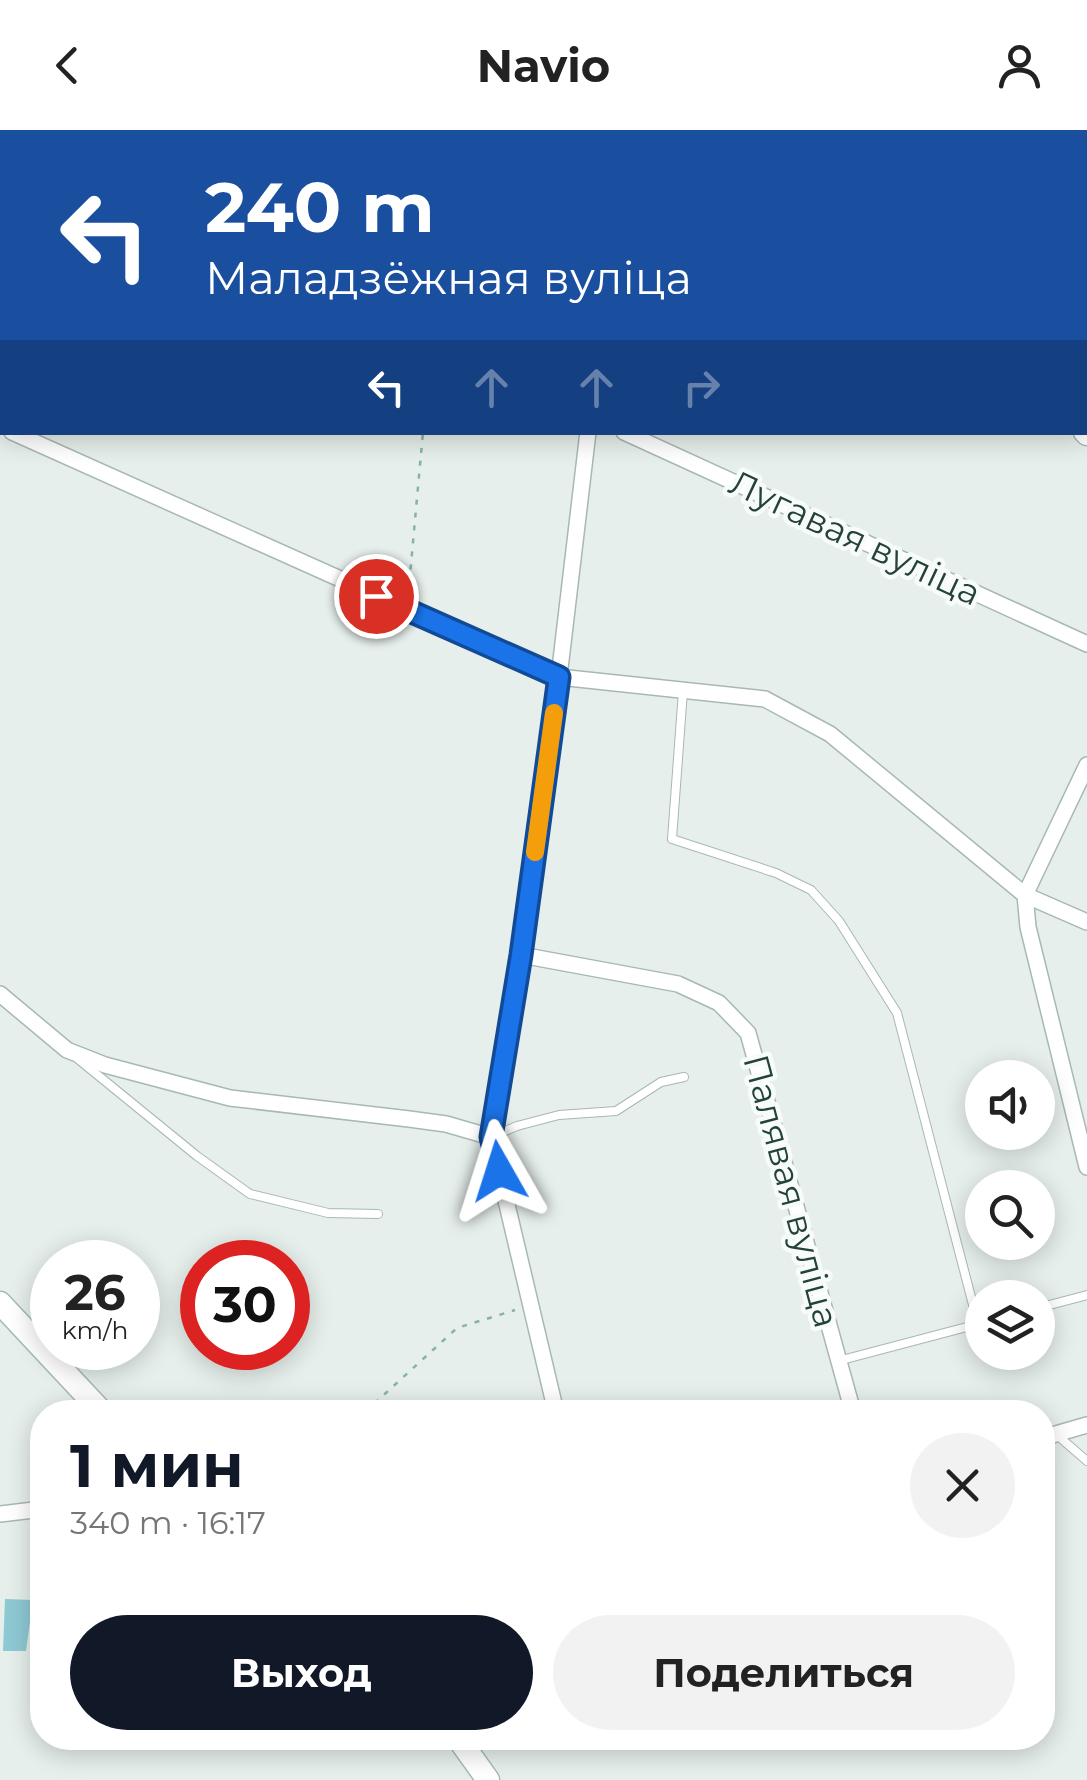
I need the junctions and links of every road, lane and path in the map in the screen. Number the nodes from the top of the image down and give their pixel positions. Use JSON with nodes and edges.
{"nodes":[{"id":1,"x":19,"y":435,"type":"edge"},
{"id":2,"x":423,"y":435,"type":"edge"},
{"id":3,"x":588,"y":435,"type":"edge"},
{"id":4,"x":631,"y":435,"type":"edge"},
{"id":5,"x":399,"y":594,"type":"dead end"},
{"id":6,"x":1087,"y":644,"type":"edge"},
{"id":7,"x":559,"y":677,"type":"junction"},
{"id":8,"x":683,"y":691,"type":"junction"},
{"id":9,"x":1087,"y":765,"type":"edge"},
{"id":10,"x":1025,"y":895,"type":"junction"},
{"id":11,"x":1087,"y":922,"type":"edge"},
{"id":12,"x":521,"y":955,"type":"junction"},
{"id":13,"x":0,"y":994,"type":"edge"},
{"id":14,"x":67,"y":1050,"type":"junction"},
{"id":15,"x":684,"y":1077,"type":"dead end"},
{"id":16,"x":491,"y":1137,"type":"junction"},
{"id":17,"x":1087,"y":1167,"type":"edge"},
{"id":18,"x":378,"y":1214,"type":"dead end"},
{"id":19,"x":968,"y":1280,"type":"edge"},
{"id":20,"x":1087,"y":1296,"type":"edge"},
{"id":21,"x":0,"y":1303,"type":"edge"},
{"id":22,"x":1055,"y":1304,"type":"edge"},
{"id":23,"x":531,"y":1305,"type":"junction"},
{"id":24,"x":965,"y":1328,"type":"edge"},
{"id":25,"x":838,"y":1361,"type":"junction"},
{"id":26,"x":90,"y":1400,"type":"edge"},
{"id":27,"x":378,"y":1400,"type":"edge"},
{"id":28,"x":553,"y":1400,"type":"edge"},
{"id":29,"x":849,"y":1400,"type":"edge"},
{"id":30,"x":1087,"y":1425,"type":"edge"},
{"id":31,"x":1055,"y":1435,"type":"edge"},
{"id":32,"x":1055,"y":1440,"type":"edge"},
{"id":33,"x":1087,"y":1462,"type":"edge"},
{"id":34,"x":30,"y":1510,"type":"edge"},
{"id":35,"x":0,"y":1514,"type":"edge"},
{"id":36,"x":467,"y":1750,"type":"edge"},
{"id":37,"x":488,"y":1780,"type":"edge"}],
"edges":[{"from":1,"to":7,"type":"street"},
{"from":2,"to":5,"type":"path"},
{"from":3,"to":7,"type":"street"},
{"from":4,"to":6,"type":"street","name":"Лугавая вуліца"},
{"from":7,"to":8,"type":"street"},
{"from":7,"to":12,"type":"street"},
{"from":8,"to":10,"type":"street"},
{"from":8,"to":19,"type":"lane"},
{"from":9,"to":10,"type":"street"},
{"from":10,"to":11,"type":"street"},
{"from":10,"to":17,"type":"street"},
{"from":12,"to":16,"type":"street"},
{"from":12,"to":25,"type":"street","name":"Палявая вуліца"},
{"from":13,"to":14,"type":"street"},
{"from":14,"to":16,"type":"street"},
{"from":14,"to":18,"type":"lane"},
{"from":15,"to":16,"type":"lane"},
{"from":16,"to":23,"type":"street"},
{"from":20,"to":22,"type":"lane"},
{"from":21,"to":26,"type":"street"},
{"from":23,"to":27,"type":"path"},
{"from":23,"to":28,"type":"street"},
{"from":24,"to":25,"type":"lane"},
{"from":25,"to":29,"type":"street","name":"Палявая вуліца"},
{"from":30,"to":31,"type":"street"},
{"from":32,"to":33,"type":"lane"},
{"from":34,"to":35,"type":"street"},
{"from":36,"to":37,"type":"street"}]}
